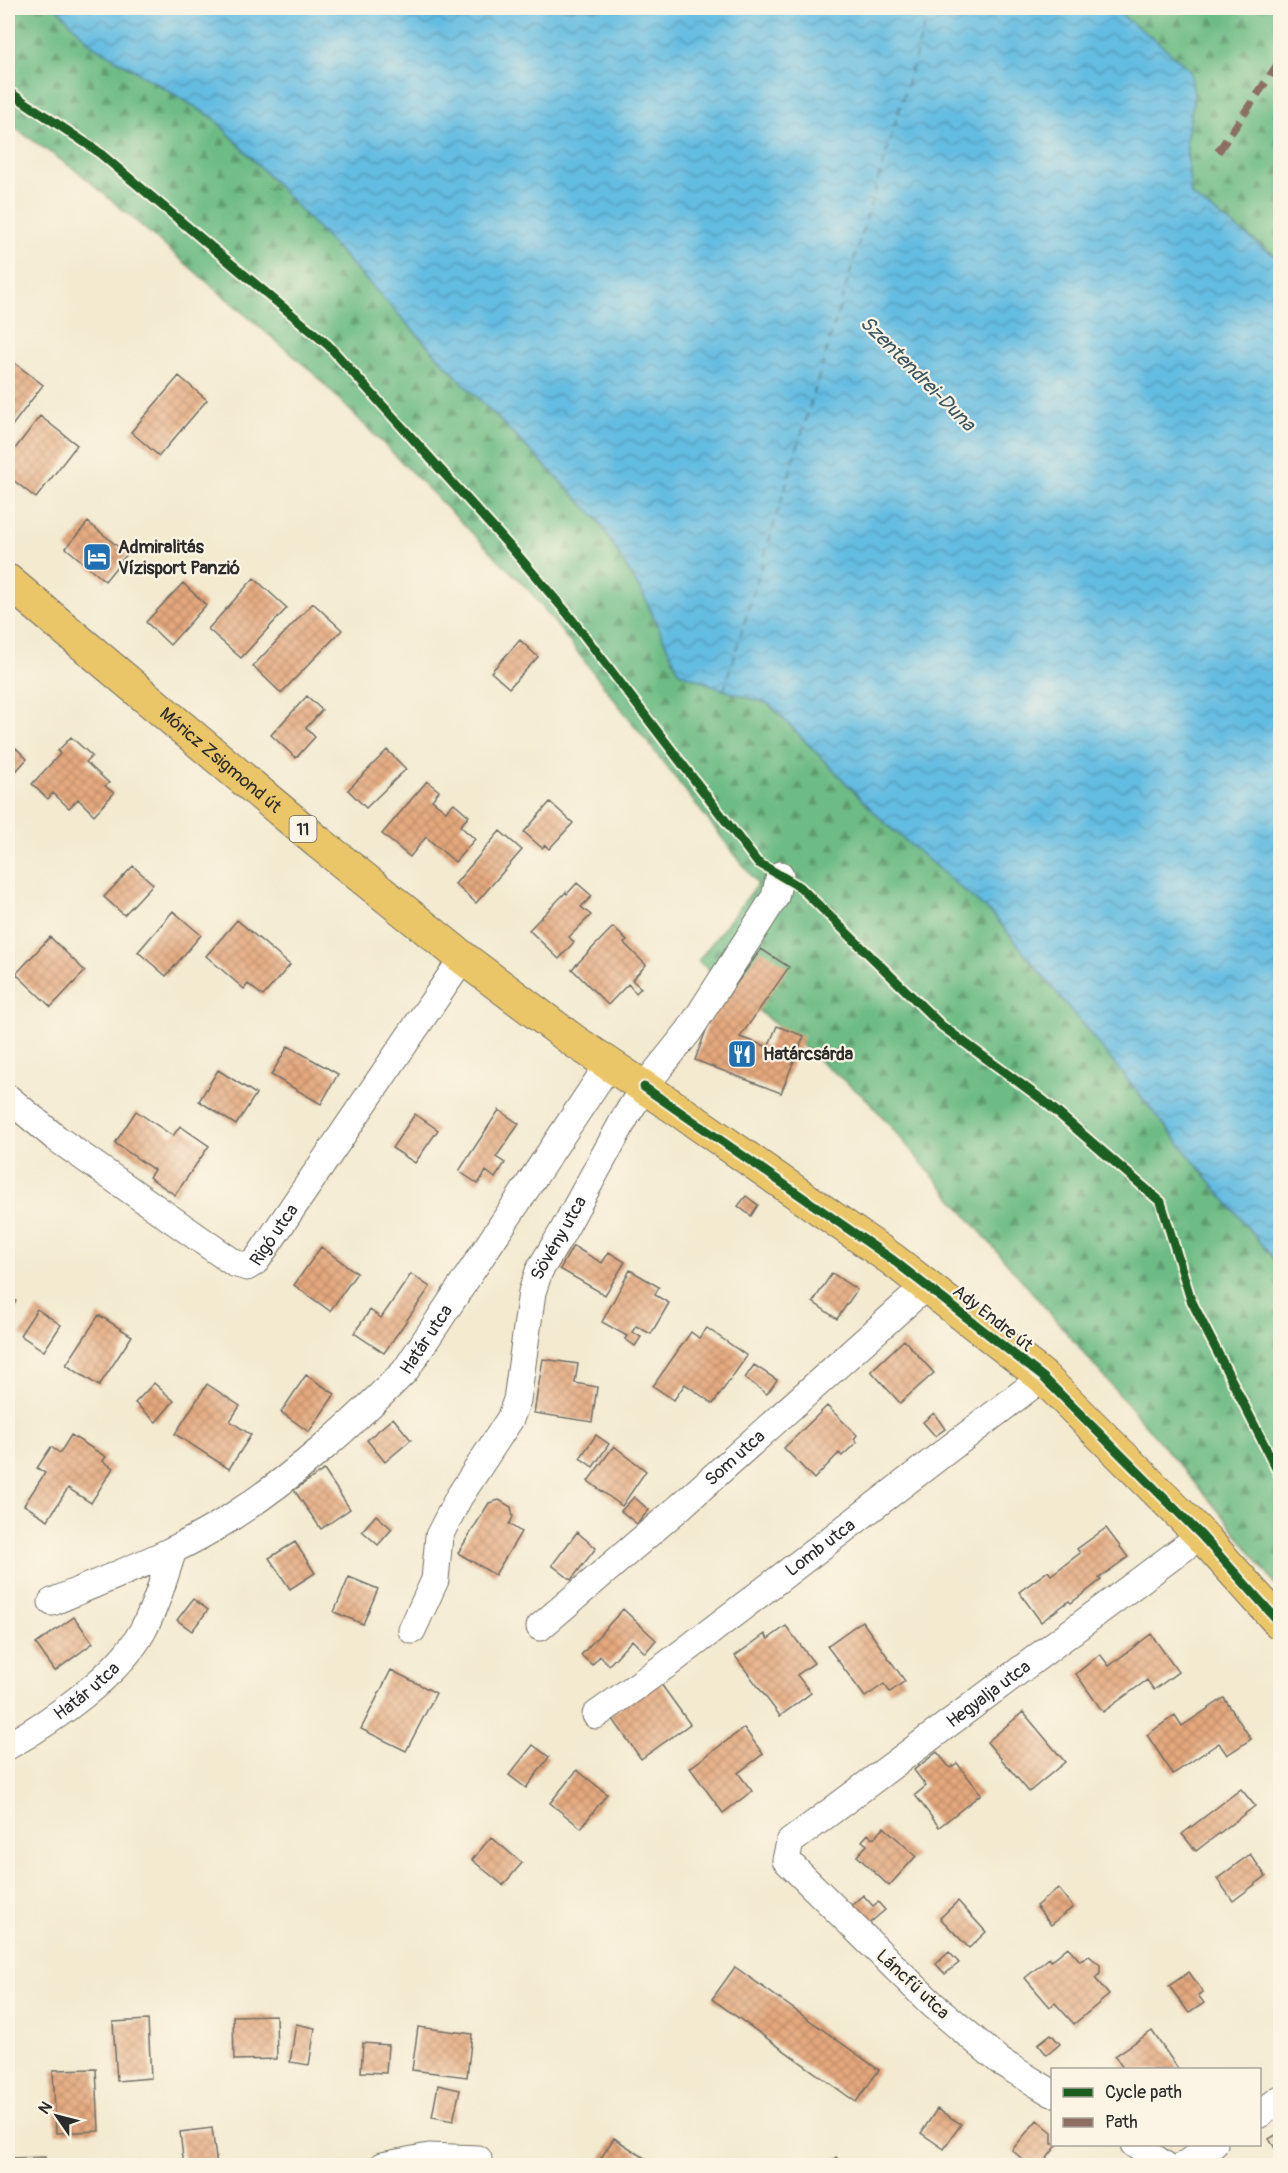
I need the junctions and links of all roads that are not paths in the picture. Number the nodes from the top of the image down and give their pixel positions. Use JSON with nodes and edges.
{"nodes":[{"id":1,"x":8,"y":581,"type":"edge"},
{"id":2,"x":780,"y":874,"type":"dead end"},
{"id":3,"x":463,"y":958,"type":"junction"},
{"id":4,"x":609,"y":1064,"type":"junction"},
{"id":5,"x":644,"y":1087,"type":"junction"},
{"id":6,"x":8,"y":1098,"type":"edge"},
{"id":7,"x":926,"y":1286,"type":"junction"},
{"id":8,"x":1043,"y":1377,"type":"junction"},
{"id":9,"x":1201,"y":1535,"type":"junction"},
{"id":10,"x":173,"y":1550,"type":"junction"},
{"id":11,"x":52,"y":1602,"type":"dead end"},
{"id":12,"x":1281,"y":1623,"type":"edge"},
{"id":13,"x":540,"y":1627,"type":"dead end"},
{"id":14,"x":412,"y":1630,"type":"dead end"},
{"id":15,"x":596,"y":1715,"type":"dead end"},
{"id":16,"x":8,"y":1746,"type":"edge"},
{"id":17,"x":786,"y":1860,"type":"joint"},
{"id":18,"x":1051,"y":2093,"type":"edge"},
{"id":19,"x":1281,"y":2099,"type":"edge"},
{"id":20,"x":1261,"y":2113,"type":"edge"},
{"id":21,"x":1136,"y":2146,"type":"edge"},
{"id":22,"x":1213,"y":2146,"type":"edge"},
{"id":23,"x":478,"y":2159,"type":"dead end"},
{"id":24,"x":382,"y":2166,"type":"edge"},
{"id":25,"x":1166,"y":2166,"type":"edge"},
{"id":26,"x":1183,"y":2166,"type":"edge"}],
"edges":[{"from":1,"to":3,"type":"main road","name":"Móricz Zsigmond út","number":"11"},
{"from":2,"to":5,"type":"street","name":"Sövény utca"},
{"from":3,"to":4,"type":"main road","name":"Móricz Zsigmond út","number":"11"},
{"from":3,"to":6,"type":"street","name":"Rigó utca"},
{"from":4,"to":5,"type":"main road","name":"Ady Endre út","number":"11"},
{"from":4,"to":10,"type":"street","name":"Határ utca"},
{"from":5,"to":7,"type":"main road","name":"Ady Endre út","number":"11"},
{"from":5,"to":14,"type":"street","name":"Sövény utca"},
{"from":7,"to":8,"type":"main road","name":"Ady Endre út","number":"11"},
{"from":7,"to":13,"type":"street","name":"Som utca"},
{"from":8,"to":9,"type":"main road","name":"Ady Endre út","number":"11"},
{"from":8,"to":15,"type":"street","name":"Lomb utca"},
{"from":9,"to":12,"type":"main road","name":"Ady Endre út","number":"11"},
{"from":9,"to":17,"type":"street","name":"Hegyalja utca"},
{"from":10,"to":11,"type":"street","name":"Határ utca"},
{"from":10,"to":16,"type":"street","name":"Határ utca"},
{"from":17,"to":18,"type":"street","name":"Láncfű utca"},
{"from":19,"to":20,"type":"street"},
{"from":21,"to":25,"type":"street"},
{"from":22,"to":26,"type":"street"},
{"from":23,"to":24,"type":"street"}]}
